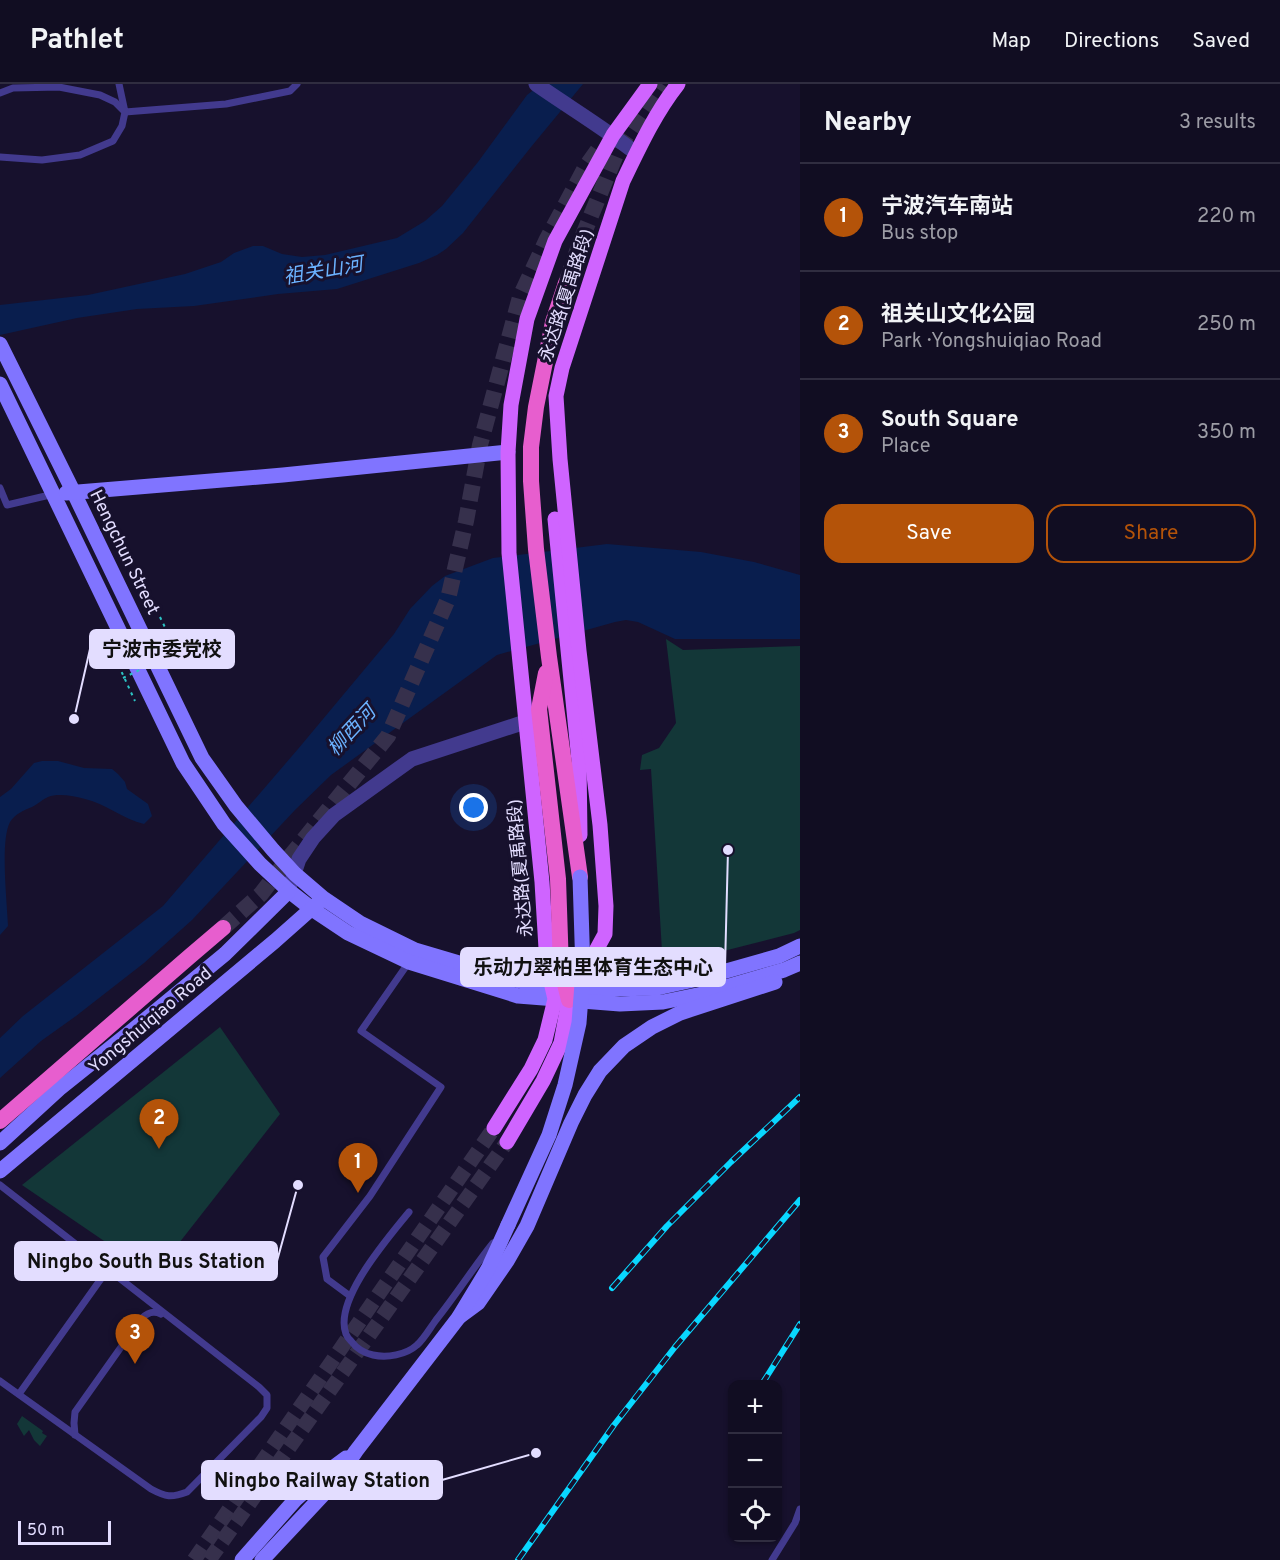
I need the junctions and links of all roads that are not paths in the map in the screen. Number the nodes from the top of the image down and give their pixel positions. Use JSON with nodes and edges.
{"nodes":[{"id":1,"x":120,"y":84,"type":"edge"},
{"id":2,"x":297,"y":84,"type":"edge"},
{"id":3,"x":536,"y":84,"type":"edge"},
{"id":4,"x":650,"y":84,"type":"edge"},
{"id":5,"x":678,"y":84,"type":"edge"},
{"id":6,"x":0,"y":93,"type":"edge"},
{"id":7,"x":125,"y":112,"type":"junction"},
{"id":8,"x":613,"y":135,"type":"junction"},
{"id":9,"x":636,"y":153,"type":"junction"},
{"id":10,"x":0,"y":157,"type":"edge"},
{"id":11,"x":566,"y":283,"type":"tunnel mouth"},
{"id":12,"x":0,"y":344,"type":"edge"},
{"id":13,"x":1,"y":386,"type":"edge"},
{"id":14,"x":508,"y":452,"type":"junction"},
{"id":15,"x":0,"y":488,"type":"edge"},
{"id":16,"x":74,"y":493,"type":"junction"},
{"id":17,"x":54,"y":494,"type":"junction"},
{"id":18,"x":574,"y":653,"type":"junction"},
{"id":19,"x":549,"y":657,"type":"junction"},
{"id":20,"x":525,"y":722,"type":"junction"},
{"id":21,"x":295,"y":874,"type":"junction"},
{"id":22,"x":580,"y":878,"type":"junction"},
{"id":23,"x":289,"y":891,"type":"junction"},
{"id":24,"x":318,"y":903,"type":"junction"},
{"id":25,"x":224,"y":928,"type":"tunnel mouth"},
{"id":26,"x":800,"y":946,"type":"edge"},
{"id":27,"x":409,"y":962,"type":"junction"},
{"id":28,"x":800,"y":963,"type":"edge"},
{"id":29,"x":800,"y":972,"type":"edge"},
{"id":30,"x":561,"y":994,"type":"junction"},
{"id":31,"x":0,"y":1121,"type":"edge"},
{"id":32,"x":494,"y":1128,"type":"tunnel mouth"},
{"id":33,"x":507,"y":1142,"type":"tunnel mouth"},
{"id":34,"x":0,"y":1143,"type":"edge"},
{"id":35,"x":0,"y":1172,"type":"edge"},
{"id":36,"x":0,"y":1185,"type":"edge"},
{"id":37,"x":409,"y":1212,"type":"dead end"},
{"id":38,"x":508,"y":1226,"type":"junction"},
{"id":39,"x":108,"y":1269,"type":"junction"},
{"id":40,"x":350,"y":1296,"type":"junction"},
{"id":41,"x":166,"y":1316,"type":"junction"},
{"id":42,"x":459,"y":1317,"type":"junction"},
{"id":43,"x":0,"y":1381,"type":"edge"},
{"id":44,"x":19,"y":1394,"type":"junction"},
{"id":45,"x":75,"y":1435,"type":"junction"},
{"id":46,"x":356,"y":1451,"type":"junction"},
{"id":47,"x":800,"y":1509,"type":"edge"},
{"id":48,"x":795,"y":1523,"type":"junction"},
{"id":49,"x":242,"y":1560,"type":"edge"},
{"id":50,"x":262,"y":1560,"type":"edge"},
{"id":51,"x":766,"y":1560,"type":"edge"},
{"id":52,"x":772,"y":1560,"type":"edge"}],
"edges":[{"from":1,"to":7,"type":"lane"},
{"from":2,"to":7,"type":"lane"},
{"from":3,"to":8,"type":"street"},
{"from":4,"to":8,"type":"main road","name":"永达路(夏禹路段)"},
{"from":5,"to":9,"type":"main road","name":"永达路(夏禹路段)"},
{"from":6,"to":7,"type":"lane"},
{"from":7,"to":10,"type":"lane"},
{"from":8,"to":9,"type":"street"},
{"from":8,"to":14,"type":"main road","name":"永达路(夏禹路段)"},
{"from":9,"to":18,"type":"main road","name":"永达路(夏禹路段)"},
{"from":11,"to":19,"type":"highway"},
{"from":12,"to":16,"type":"main road","name":"Hengchun Street"},
{"from":13,"to":17,"type":"main road"},
{"from":14,"to":16,"type":"main road"},
{"from":14,"to":20,"type":"main road","name":"永达路(夏禹路段)"},
{"from":15,"to":17,"type":"lane"},
{"from":16,"to":17,"type":"main road"},
{"from":16,"to":21,"type":"main road","name":"Hengchun Street"},
{"from":17,"to":23,"type":"main road"},
{"from":18,"to":22,"type":"main road"},
{"from":18,"to":30,"type":"main road","name":"永达路(夏禹路段)"},
{"from":19,"to":22,"type":"highway"},
{"from":19,"to":30,"type":"highway"},
{"from":20,"to":21,"type":"street"},
{"from":20,"to":30,"type":"main road","name":"永达路(夏禹路段)"},
{"from":21,"to":23,"type":"street"},
{"from":21,"to":24,"type":"main road","name":"Hengchun Street"},
{"from":22,"to":38,"type":"main road","bridge":true},
{"from":23,"to":24,"type":"main road"},
{"from":23,"to":34,"type":"main road","name":"Yongshuiqiao Road"},
{"from":24,"to":27,"type":"main road"},
{"from":24,"to":30,"type":"main road"},
{"from":24,"to":35,"type":"main road","name":"Yongshuiqiao Road"},
{"from":25,"to":31,"type":"highway"},
{"from":26,"to":30,"type":"main road"},
{"from":27,"to":30,"type":"main road"},
{"from":27,"to":40,"type":"lane"},
{"from":28,"to":30,"type":"main road"},
{"from":29,"to":42,"type":"main road"},
{"from":30,"to":32,"type":"main road","name":"永达路(夏禹路段)"},
{"from":30,"to":33,"type":"main road"},
{"from":36,"to":39,"type":"lane"},
{"from":37,"to":40,"type":"lane"},
{"from":38,"to":40,"type":"lane"},
{"from":38,"to":42,"type":"main road"},
{"from":39,"to":41,"type":"lane"},
{"from":39,"to":44,"type":"lane"},
{"from":41,"to":45,"type":"lane"},
{"from":41,"to":45,"type":"lane"},
{"from":42,"to":46,"type":"main road"},
{"from":43,"to":44,"type":"lane"},
{"from":44,"to":45,"type":"lane"},
{"from":46,"to":49,"type":"main road"},
{"from":46,"to":50,"type":"main road"},
{"from":47,"to":48,"type":"lane"},
{"from":48,"to":51,"type":"lane"},
{"from":48,"to":52,"type":"lane"}]}
